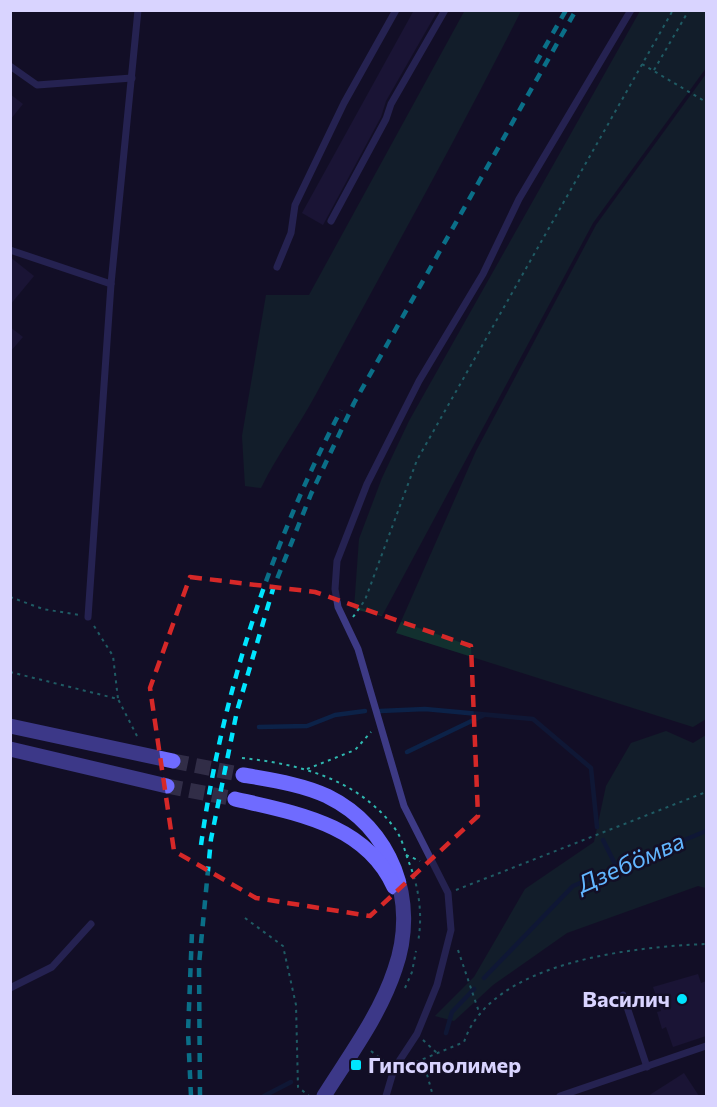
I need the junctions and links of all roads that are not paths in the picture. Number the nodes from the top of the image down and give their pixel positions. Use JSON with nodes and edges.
{"nodes":[{"id":1,"x":138,"y":10,"type":"edge"},
{"id":2,"x":396,"y":10,"type":"edge"},
{"id":3,"x":445,"y":10,"type":"edge"},
{"id":4,"x":631,"y":10,"type":"edge"},
{"id":5,"x":10,"y":66,"type":"edge"},
{"id":6,"x":132,"y":78,"type":"junction"},
{"id":7,"x":332,"y":221,"type":"dead end"},
{"id":8,"x":10,"y":250,"type":"edge"},
{"id":9,"x":277,"y":267,"type":"dead end"},
{"id":10,"x":111,"y":284,"type":"junction"},
{"id":11,"x":88,"y":617,"type":"road end"},
{"id":12,"x":10,"y":726,"type":"edge"},
{"id":13,"x":10,"y":749,"type":"edge"},
{"id":14,"x":173,"y":761,"type":"tunnel mouth"},
{"id":15,"x":243,"y":775,"type":"tunnel mouth"},
{"id":16,"x":167,"y":786,"type":"tunnel mouth"},
{"id":17,"x":236,"y":799,"type":"tunnel mouth"},
{"id":18,"x":404,"y":918,"type":"junction"},
{"id":19,"x":91,"y":924,"type":"dead end"},
{"id":20,"x":10,"y":988,"type":"edge"},
{"id":21,"x":623,"y":995,"type":"dead end"},
{"id":22,"x":706,"y":1046,"type":"edge"},
{"id":23,"x":647,"y":1067,"type":"junction"},
{"id":24,"x":324,"y":1096,"type":"edge"},
{"id":25,"x":386,"y":1096,"type":"edge"},
{"id":26,"x":560,"y":1096,"type":"edge"}],
"edges":[{"from":1,"to":6,"type":"lane"},
{"from":2,"to":9,"type":"lane"},
{"from":3,"to":7,"type":"lane"},
{"from":4,"to":25,"type":"lane"},
{"from":5,"to":6,"type":"lane"},
{"from":6,"to":10,"type":"lane"},
{"from":8,"to":10,"type":"lane"},
{"from":10,"to":11,"type":"lane"},
{"from":12,"to":14,"type":"main road"},
{"from":13,"to":16,"type":"main road"},
{"from":15,"to":18,"type":"main road"},
{"from":17,"to":18,"type":"main road"},
{"from":18,"to":24,"type":"main road"},
{"from":19,"to":20,"type":"lane"},
{"from":21,"to":23,"type":"lane"},
{"from":22,"to":23,"type":"lane"},
{"from":23,"to":26,"type":"lane"}]}
